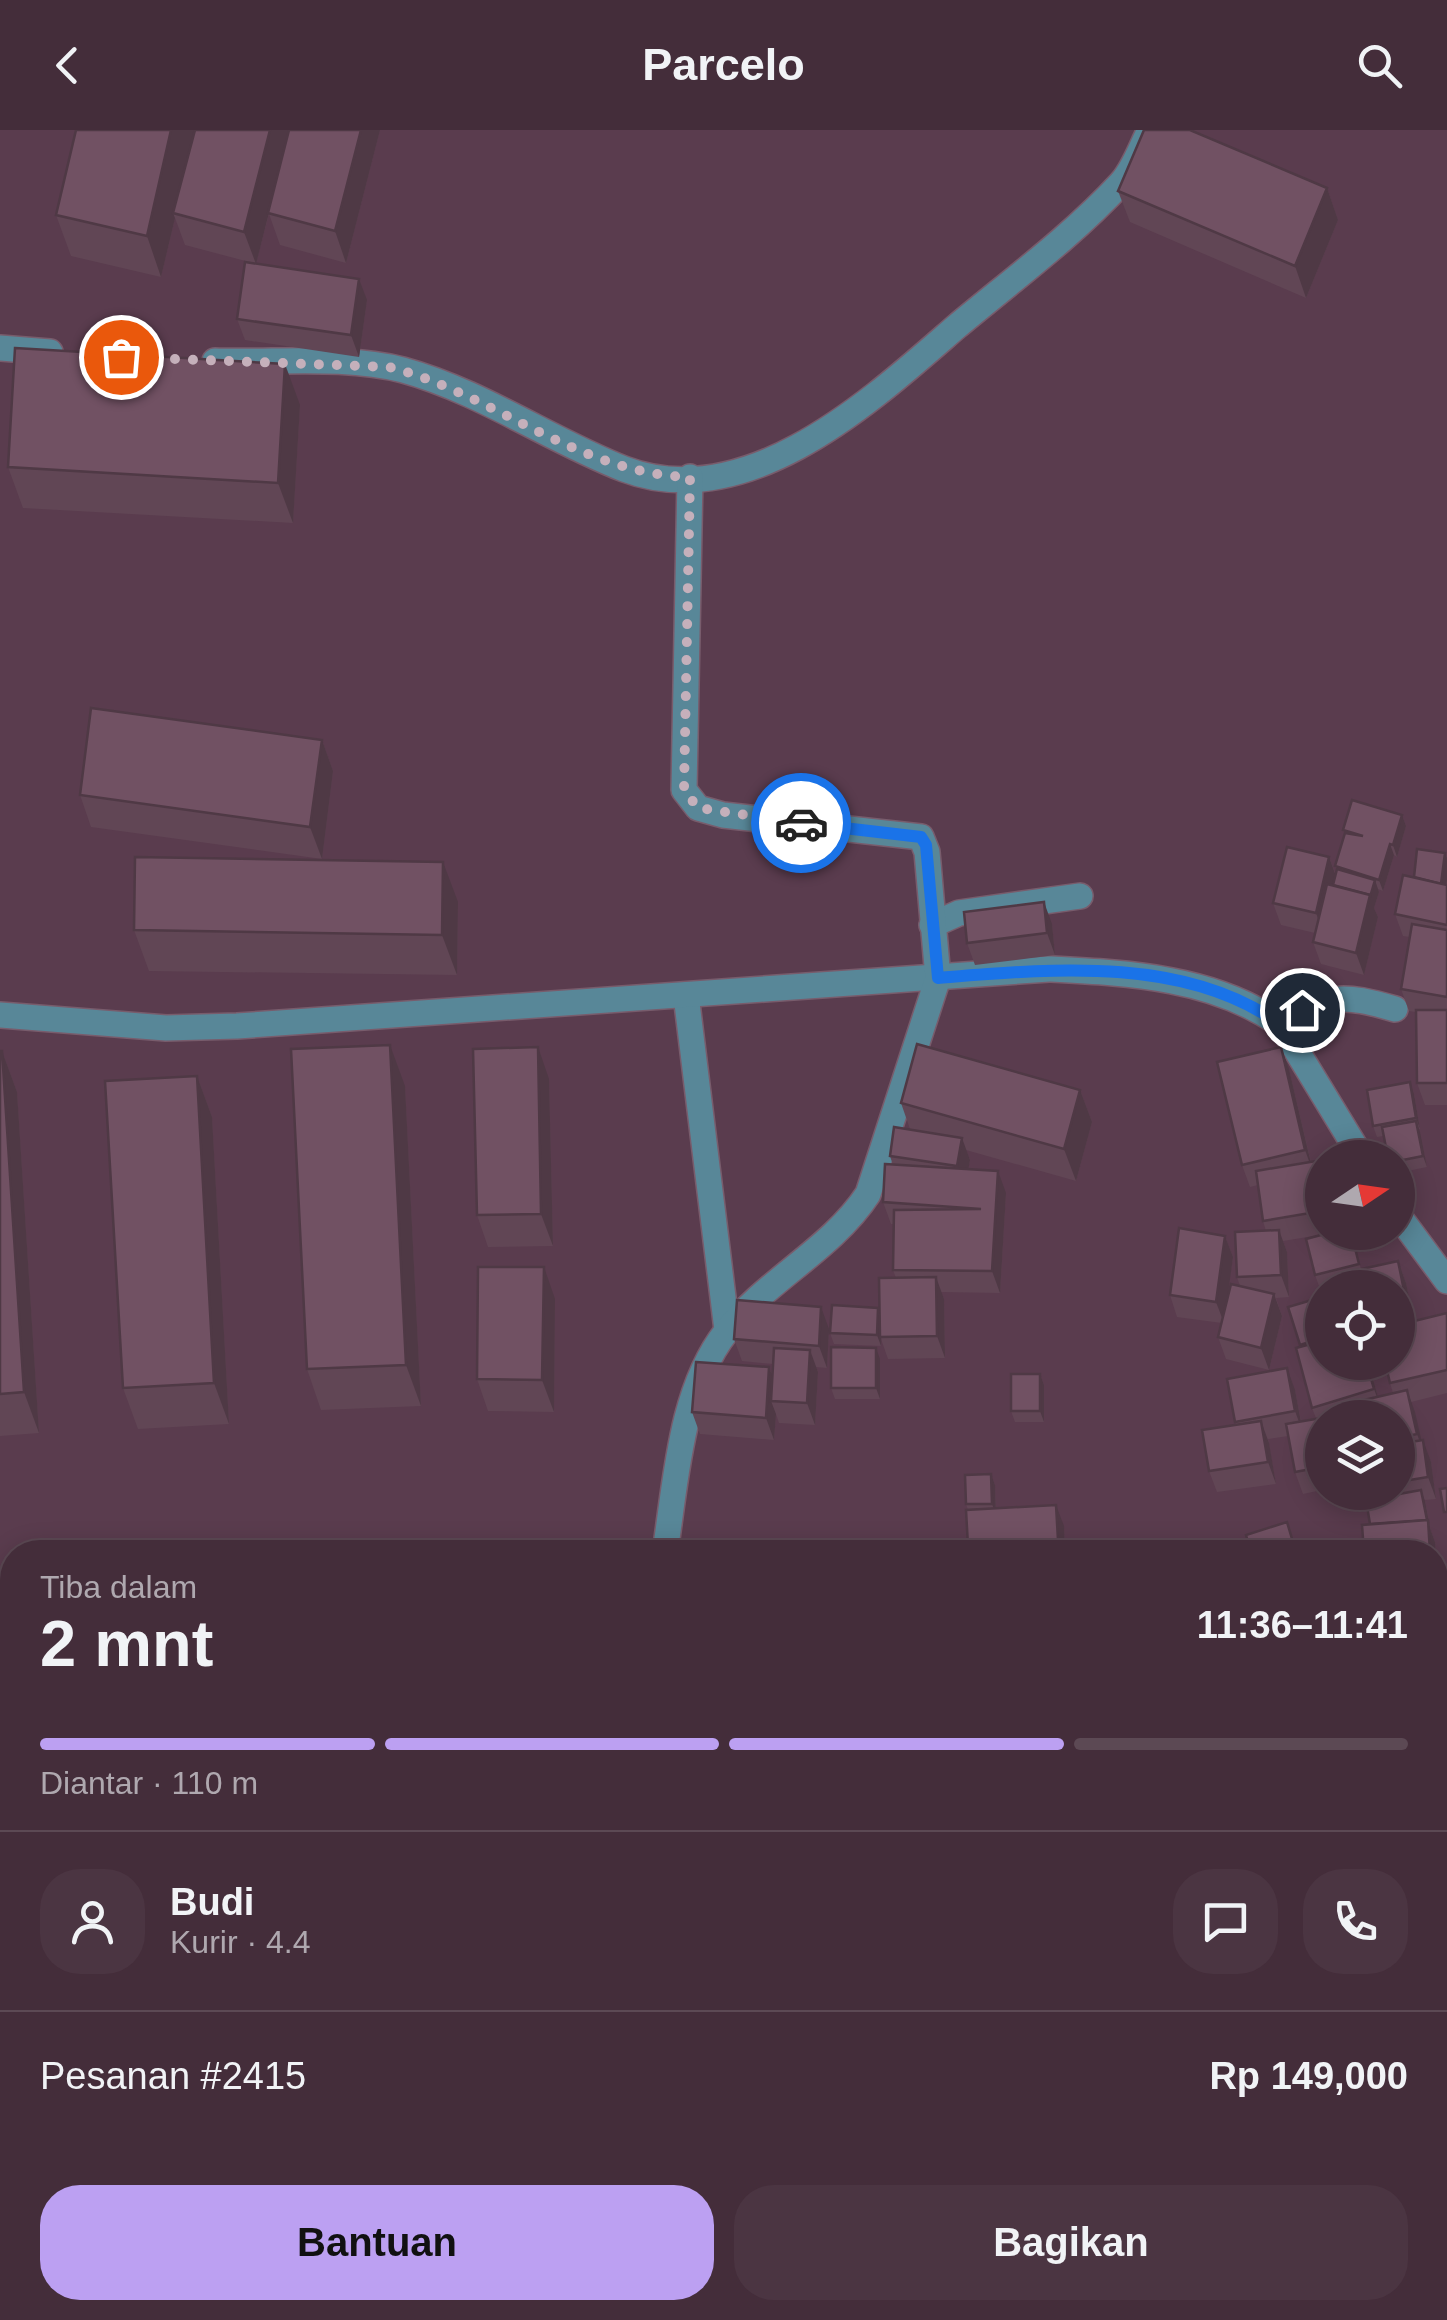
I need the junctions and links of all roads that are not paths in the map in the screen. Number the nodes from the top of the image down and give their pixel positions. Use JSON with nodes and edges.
{"nodes":[{"id":1,"x":1150,"y":130,"type":"edge"},
{"id":2,"x":0,"y":348,"type":"edge"},
{"id":3,"x":69,"y":354,"type":"edge"},
{"id":4,"x":188,"y":360,"type":"edge"},
{"id":5,"x":690,"y":477,"type":"junction"},
{"id":6,"x":1080,"y":896,"type":"dead end"},
{"id":7,"x":932,"y":925,"type":"junction"},
{"id":8,"x":938,"y":978,"type":"junction"},
{"id":9,"x":686,"y":996,"type":"junction"},
{"id":10,"x":1395,"y":1010,"type":"dead end"},
{"id":11,"x":0,"y":1015,"type":"edge"},
{"id":12,"x":1281,"y":1025,"type":"junction"},
{"id":13,"x":1351,"y":1140,"type":"edge"},
{"id":14,"x":1415,"y":1238,"type":"edge"},
{"id":15,"x":1447,"y":1281,"type":"edge"},
{"id":16,"x":727,"y":1330,"type":"junction"},
{"id":17,"x":667,"y":1540,"type":"edge"}],
"edges":[{"from":1,"to":5,"type":"street"},
{"from":2,"to":3,"type":"street"},
{"from":4,"to":5,"type":"street"},
{"from":5,"to":7,"type":"street"},
{"from":6,"to":7,"type":"street"},
{"from":7,"to":8,"type":"street"},
{"from":8,"to":9,"type":"street"},
{"from":8,"to":12,"type":"street"},
{"from":8,"to":16,"type":"street"},
{"from":9,"to":11,"type":"street"},
{"from":9,"to":16,"type":"street"},
{"from":10,"to":12,"type":"street"},
{"from":12,"to":13,"type":"street"},
{"from":14,"to":15,"type":"street"},
{"from":16,"to":17,"type":"street"}]}
